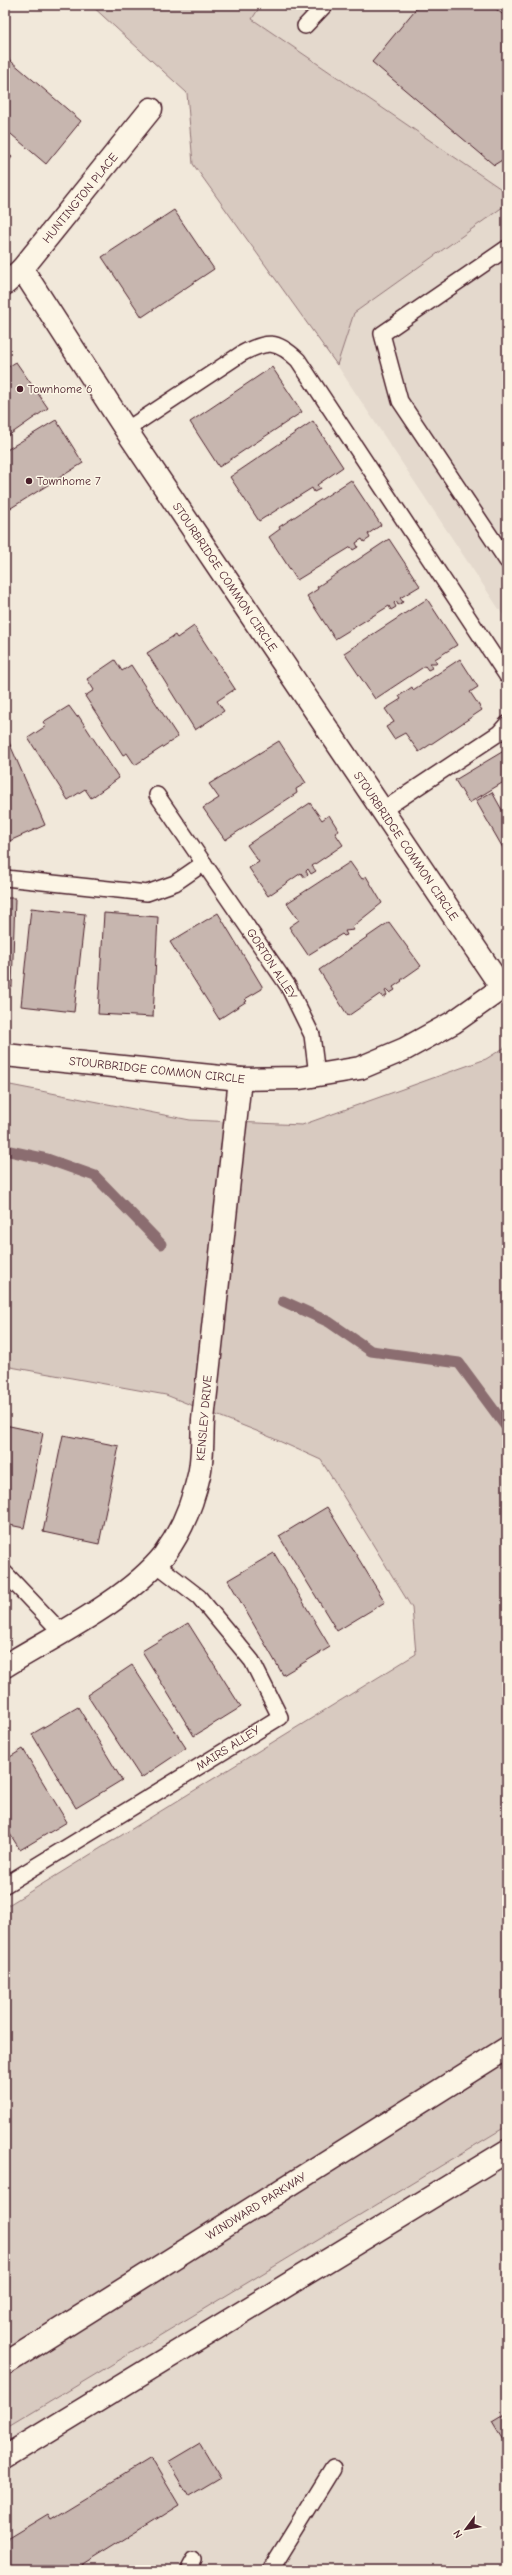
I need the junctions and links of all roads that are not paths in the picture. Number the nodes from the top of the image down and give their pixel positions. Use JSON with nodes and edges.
{"nodes":[{"id":1,"x":325,"y":5,"type":"edge"},
{"id":2,"x":305,"y":26,"type":"dead end"},
{"id":3,"x":152,"y":109,"type":"dead end"},
{"id":4,"x":507,"y":248,"type":"edge"},
{"id":5,"x":22,"y":270,"type":"junction"},
{"id":6,"x":5,"y":284,"type":"edge"},
{"id":7,"x":126,"y":430,"type":"junction"},
{"id":8,"x":507,"y":561,"type":"edge"},
{"id":9,"x":507,"y":676,"type":"edge"},
{"id":10,"x":507,"y":724,"type":"edge"},
{"id":11,"x":157,"y":795,"type":"dead end"},
{"id":12,"x":383,"y":810,"type":"junction"},
{"id":13,"x":204,"y":863,"type":"junction"},
{"id":14,"x":5,"y":878,"type":"edge"},
{"id":15,"x":5,"y":1054,"type":"edge"},
{"id":16,"x":317,"y":1075,"type":"junction"},
{"id":17,"x":240,"y":1079,"type":"junction"},
{"id":18,"x":155,"y":1564,"type":"junction"},
{"id":19,"x":5,"y":1573,"type":"edge"},
{"id":20,"x":61,"y":1632,"type":"junction"},
{"id":21,"x":5,"y":1666,"type":"edge"},
{"id":22,"x":5,"y":1885,"type":"edge"},
{"id":23,"x":507,"y":2048,"type":"edge"},
{"id":24,"x":507,"y":2150,"type":"edge"},
{"id":25,"x":5,"y":2364,"type":"edge"},
{"id":26,"x":5,"y":2457,"type":"edge"},
{"id":27,"x":333,"y":2468,"type":"dead end"},
{"id":28,"x":270,"y":2570,"type":"edge"}],
"edges":[{"from":1,"to":2,"type":"lane"},
{"from":3,"to":5,"type":"street","name":"HUNTINGTON PLACE"},
{"from":4,"to":8,"type":"lane"},
{"from":5,"to":6,"type":"street","name":"HUNTINGTON PLACE"},
{"from":5,"to":7,"type":"street","name":"STOURBRIDGE COMMON CIRCLE"},
{"from":7,"to":9,"type":"lane"},
{"from":7,"to":12,"type":"street","name":"STOURBRIDGE COMMON CIRCLE"},
{"from":10,"to":12,"type":"lane"},
{"from":11,"to":13,"type":"lane","name":"GORTON ALLEY"},
{"from":12,"to":16,"type":"street","name":"STOURBRIDGE COMMON CIRCLE"},
{"from":13,"to":14,"type":"lane"},
{"from":13,"to":16,"type":"lane","name":"GORTON ALLEY"},
{"from":15,"to":17,"type":"street","name":"STOURBRIDGE COMMON CIRCLE"},
{"from":16,"to":17,"type":"street","name":"STOURBRIDGE COMMON CIRCLE"},
{"from":17,"to":18,"type":"street","name":"KENSLEY DRIVE"},
{"from":18,"to":20,"type":"street","name":"KENSLEY DRIVE"},
{"from":18,"to":22,"type":"lane","name":"MAIRS ALLEY"},
{"from":19,"to":20,"type":"lane"},
{"from":20,"to":21,"type":"street","name":"KENSLEY DRIVE"},
{"from":23,"to":25,"type":"street","name":"WINDWARD PARKWAY"},
{"from":24,"to":26,"type":"street"},
{"from":27,"to":28,"type":"lane"}]}
